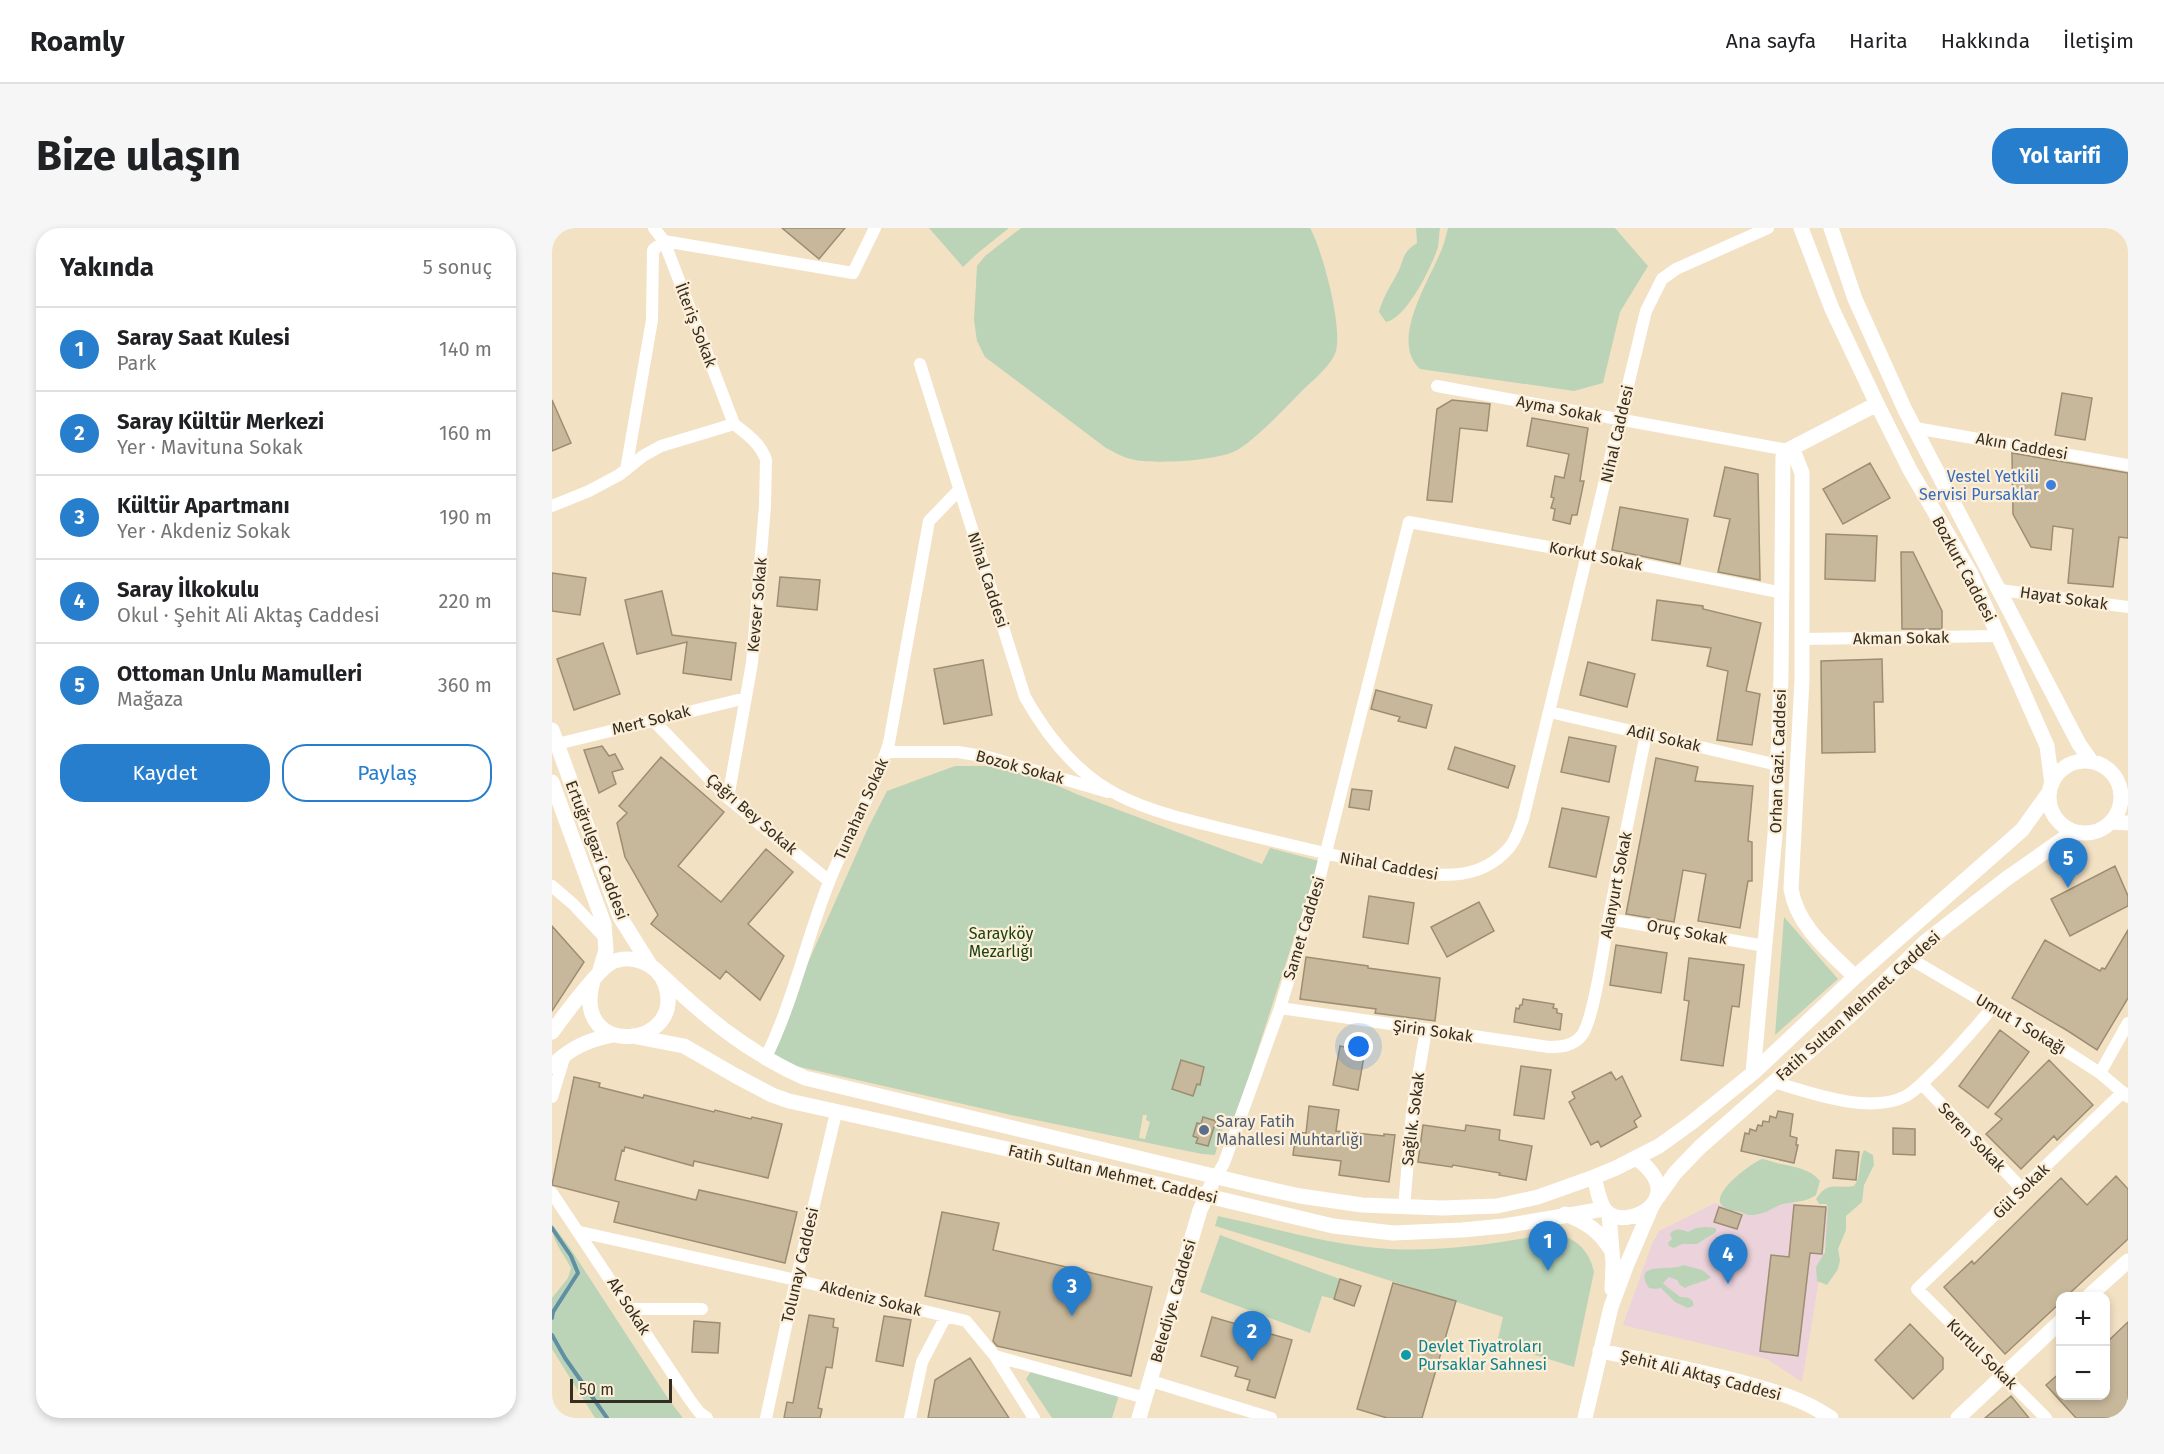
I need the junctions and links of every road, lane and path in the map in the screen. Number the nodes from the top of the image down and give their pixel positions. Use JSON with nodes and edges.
{"nodes":[{"id":1,"x":654,"y":228,"type":"edge"},
{"id":2,"x":875,"y":228,"type":"edge"},
{"id":3,"x":1768,"y":228,"type":"edge"},
{"id":4,"x":1801,"y":228,"type":"edge"},
{"id":5,"x":1831,"y":228,"type":"edge"},
{"id":6,"x":664,"y":241,"type":"junction"},
{"id":7,"x":920,"y":364,"type":"dead end"},
{"id":8,"x":1437,"y":386,"type":"dead end"},
{"id":9,"x":1877,"y":404,"type":"junction"},
{"id":10,"x":1620,"y":421,"type":"junction"},
{"id":11,"x":734,"y":424,"type":"junction"},
{"id":12,"x":1915,"y":428,"type":"junction"},
{"id":13,"x":1788,"y":450,"type":"junction"},
{"id":14,"x":2128,"y":465,"type":"edge"},
{"id":15,"x":626,"y":470,"type":"junction"},
{"id":16,"x":959,"y":490,"type":"junction"},
{"id":17,"x":552,"y":506,"type":"edge"},
{"id":18,"x":1409,"y":522,"type":"joint"},
{"id":19,"x":1588,"y":554,"type":"junction"},
{"id":20,"x":2000,"y":590,"type":"junction"},
{"id":21,"x":1783,"y":593,"type":"junction"},
{"id":22,"x":2128,"y":607,"type":"edge"},
{"id":23,"x":1999,"y":636,"type":"junction"},
{"id":24,"x":1802,"y":639,"type":"junction"},
{"id":25,"x":746,"y":698,"type":"junction"},
{"id":26,"x":1550,"y":712,"type":"junction"},
{"id":27,"x":652,"y":719,"type":"junction"},
{"id":28,"x":1646,"y":734,"type":"junction"},
{"id":29,"x":554,"y":737,"type":"edge"},
{"id":30,"x":886,"y":752,"type":"junction"},
{"id":31,"x":2091,"y":760,"type":"junction"},
{"id":32,"x":1778,"y":765,"type":"junction"},
{"id":33,"x":1797,"y":770,"type":"junction"},
{"id":34,"x":552,"y":782,"type":"edge"},
{"id":35,"x":2050,"y":789,"type":"junction"},
{"id":36,"x":2125,"y":790,"type":"edge"},
{"id":37,"x":1117,"y":795,"type":"junction"},
{"id":38,"x":728,"y":798,"type":"junction"},
{"id":39,"x":2120,"y":823,"type":"edge"},
{"id":40,"x":2073,"y":832,"type":"junction"},
{"id":41,"x":1326,"y":854,"type":"junction"},
{"id":42,"x":829,"y":880,"type":"junction"},
{"id":43,"x":552,"y":886,"type":"edge"},
{"id":44,"x":1609,"y":919,"type":"junction"},
{"id":45,"x":605,"y":938,"type":"junction"},
{"id":46,"x":1766,"y":946,"type":"junction"},
{"id":47,"x":1909,"y":958,"type":"junction"},
{"id":48,"x":654,"y":968,"type":"junction"},
{"id":49,"x":596,"y":976,"type":"junction"},
{"id":50,"x":1855,"y":977,"type":"junction"},
{"id":51,"x":1994,"y":1007,"type":"junction"},
{"id":52,"x":1281,"y":1008,"type":"junction"},
{"id":53,"x":2128,"y":1023,"type":"edge"},
{"id":54,"x":1426,"y":1030,"type":"junction"},
{"id":55,"x":552,"y":1032,"type":"edge"},
{"id":56,"x":613,"y":1035,"type":"junction"},
{"id":57,"x":1582,"y":1036,"type":"joint"},
{"id":58,"x":637,"y":1037,"type":"junction"},
{"id":59,"x":565,"y":1054,"type":"junction"},
{"id":60,"x":765,"y":1059,"type":"junction"},
{"id":61,"x":552,"y":1066,"type":"edge"},
{"id":62,"x":1753,"y":1073,"type":"junction"},
{"id":63,"x":2100,"y":1073,"type":"junction"},
{"id":64,"x":1774,"y":1082,"type":"junction"},
{"id":65,"x":1922,"y":1084,"type":"junction"},
{"id":66,"x":2126,"y":1095,"type":"edge"},
{"id":67,"x":552,"y":1097,"type":"edge"},
{"id":68,"x":836,"y":1113,"type":"junction"},
{"id":69,"x":1636,"y":1158,"type":"junction"},
{"id":70,"x":1594,"y":1177,"type":"junction"},
{"id":71,"x":1211,"y":1186,"type":"junction"},
{"id":72,"x":2022,"y":1189,"type":"junction"},
{"id":73,"x":552,"y":1193,"type":"edge"},
{"id":74,"x":1655,"y":1202,"type":"junction"},
{"id":75,"x":1404,"y":1208,"type":"junction"},
{"id":76,"x":1606,"y":1211,"type":"junction"},
{"id":77,"x":1565,"y":1214,"type":"junction"},
{"id":78,"x":580,"y":1232,"type":"junction"},
{"id":79,"x":1612,"y":1253,"type":"junction"},
{"id":80,"x":2128,"y":1261,"type":"edge"},
{"id":81,"x":796,"y":1280,"type":"junction"},
{"id":82,"x":1917,"y":1289,"type":"joint"},
{"id":83,"x":2093,"y":1292,"type":"edge"},
{"id":84,"x":1611,"y":1307,"type":"junction"},
{"id":85,"x":630,"y":1309,"type":"junction"},
{"id":86,"x":702,"y":1309,"type":"dead end"},
{"id":87,"x":946,"y":1316,"type":"junction"},
{"id":88,"x":2056,"y":1326,"type":"edge"},
{"id":89,"x":1600,"y":1351,"type":"junction"},
{"id":90,"x":995,"y":1356,"type":"junction"},
{"id":91,"x":2002,"y":1374,"type":"junction"},
{"id":92,"x":1151,"y":1381,"type":"junction"},
{"id":93,"x":1145,"y":1398,"type":"junction"},
{"id":94,"x":707,"y":1418,"type":"edge"},
{"id":95,"x":766,"y":1418,"type":"edge"},
{"id":96,"x":910,"y":1418,"type":"edge"},
{"id":97,"x":1034,"y":1418,"type":"edge"},
{"id":98,"x":1139,"y":1418,"type":"edge"},
{"id":99,"x":1271,"y":1418,"type":"edge"},
{"id":100,"x":1585,"y":1418,"type":"edge"},
{"id":101,"x":1831,"y":1418,"type":"edge"},
{"id":102,"x":1958,"y":1418,"type":"edge"},
{"id":103,"x":2046,"y":1418,"type":"edge"}],
"edges":[{"from":1,"to":6,"type":"street","name":"İlteriş Sokak"},
{"from":2,"to":6,"type":"street"},
{"from":3,"to":10,"type":"street","name":"Nihal Caddesi"},
{"from":4,"to":9,"type":"street","name":"Bozkurt Caddesi"},
{"from":5,"to":12,"type":"street","name":"Bozkurt Caddesi"},
{"from":6,"to":11,"type":"street","name":"İlteriş Sokak"},
{"from":6,"to":15,"type":"street"},
{"from":7,"to":16,"type":"street","name":"Nihal Caddesi"},
{"from":8,"to":10,"type":"street","name":"Ayma Sokak"},
{"from":9,"to":13,"type":"street"},
{"from":9,"to":23,"type":"street","name":"Bozkurt Caddesi"},
{"from":10,"to":13,"type":"street","name":"Ayma Sokak"},
{"from":10,"to":19,"type":"street","name":"Nihal Caddesi"},
{"from":11,"to":15,"type":"street"},
{"from":11,"to":25,"type":"street","name":"Kevser Sokak"},
{"from":12,"to":14,"type":"street","name":"Akın Caddesi"},
{"from":12,"to":20,"type":"street","name":"Bozkurt Caddesi"},
{"from":13,"to":21,"type":"street","name":"Orhan Gazi. Caddesi"},
{"from":13,"to":24,"type":"street","name":"Orhan Gazi. Caddesi"},
{"from":15,"to":17,"type":"street"},
{"from":16,"to":30,"type":"street","name":"Tunahan Sokak"},
{"from":16,"to":37,"type":"street","name":"Nihal Caddesi"},
{"from":18,"to":19,"type":"street","name":"Korkut Sokak"},
{"from":18,"to":41,"type":"street","name":"Samet Caddesi"},
{"from":19,"to":21,"type":"street","name":"Korkut Sokak"},
{"from":19,"to":26,"type":"street","name":"Nihal Caddesi"},
{"from":20,"to":22,"type":"street","name":"Hayat Sokak"},
{"from":20,"to":31,"type":"street","name":"Bozkurt Caddesi"},
{"from":21,"to":32,"type":"street","name":"Orhan Gazi. Caddesi"},
{"from":23,"to":24,"type":"street","name":"Akman Sokak"},
{"from":23,"to":35,"type":"street","name":"Bozkurt Caddesi"},
{"from":24,"to":33,"type":"street","name":"Orhan Gazi. Caddesi"},
{"from":25,"to":27,"type":"street","name":"Mert Sokak"},
{"from":25,"to":38,"type":"street","name":"Kevser Sokak"},
{"from":26,"to":28,"type":"street","name":"Adil Sokak"},
{"from":26,"to":41,"type":"street","name":"Nihal Caddesi"},
{"from":27,"to":29,"type":"street","name":"Mert Sokak"},
{"from":27,"to":38,"type":"street","name":"Çağrı Bey Sokak"},
{"from":28,"to":32,"type":"street","name":"Adil Sokak"},
{"from":28,"to":44,"type":"street","name":"Alanyurt Sokak"},
{"from":29,"to":48,"type":"street","name":"Ertuğrulgazi Caddesi"},
{"from":30,"to":37,"type":"street","name":"Bozok Sokak"},
{"from":30,"to":42,"type":"street","name":"Tunahan Sokak"},
{"from":31,"to":35,"type":"street","name":"Fatih Sultan Mehmet. Caddesi"},
{"from":31,"to":36,"type":"street","name":"Fatih Sultan Mehmet. Caddesi"},
{"from":32,"to":33,"type":"street"},
{"from":32,"to":46,"type":"street","name":"Orhan Gazi. Caddesi"},
{"from":33,"to":50,"type":"street","name":"Orhan Gazi. Caddesi"},
{"from":34,"to":45,"type":"street","name":"Ertuğrulgazi Caddesi"},
{"from":35,"to":40,"type":"street"},
{"from":35,"to":50,"type":"street","name":"Fatih Sultan Mehmet. Caddesi"},
{"from":36,"to":39,"type":"street","name":"Fatih Sultan Mehmet. Caddesi"},
{"from":37,"to":41,"type":"street","name":"Nihal Caddesi"},
{"from":38,"to":42,"type":"street","name":"Çağrı Bey Sokak"},
{"from":39,"to":40,"type":"street","name":"Fatih Sultan Mehmet. Caddesi"},
{"from":40,"to":47,"type":"street","name":"Fatih Sultan Mehmet. Caddesi"},
{"from":41,"to":52,"type":"street","name":"Samet Caddesi"},
{"from":42,"to":60,"type":"street","name":"Tunahan Sokak"},
{"from":43,"to":45,"type":"street"},
{"from":44,"to":46,"type":"street","name":"Oruç Sokak"},
{"from":44,"to":57,"type":"street","name":"Alanyurt Sokak"},
{"from":45,"to":49,"type":"street","name":"Ertuğrulgazi Caddesi"},
{"from":46,"to":62,"type":"street","name":"Orhan Gazi. Caddesi"},
{"from":47,"to":51,"type":"street","name":"Umut 1 Sokağı"},
{"from":47,"to":64,"type":"street","name":"Fatih Sultan Mehmet. Caddesi"},
{"from":48,"to":49,"type":"street"},
{"from":48,"to":58,"type":"street"},
{"from":48,"to":60,"type":"street","name":"Fatih Sultan Mehmet. Caddesi"},
{"from":49,"to":55,"type":"street"},
{"from":49,"to":56,"type":"street"},
{"from":50,"to":62,"type":"street","name":"Fatih Sultan Mehmet. Caddesi"},
{"from":51,"to":63,"type":"street","name":"Umut 1 Sokağı"},
{"from":51,"to":65,"type":"street"},
{"from":52,"to":54,"type":"street","name":"Şirin Sokak"},
{"from":52,"to":71,"type":"street","name":"Samet Caddesi"},
{"from":53,"to":63,"type":"street"},
{"from":54,"to":57,"type":"street","name":"Şirin Sokak"},
{"from":54,"to":75,"type":"street","name":"Sağlık. Sokak"},
{"from":56,"to":58,"type":"street","name":"Fatih Sultan Mehmet. Caddesi"},
{"from":56,"to":59,"type":"street","name":"Fatih Sultan Mehmet. Caddesi"},
{"from":58,"to":68,"type":"street","name":"Fatih Sultan Mehmet. Caddesi"},
{"from":59,"to":61,"type":"street","name":"Fatih Sultan Mehmet. Caddesi"},
{"from":59,"to":67,"type":"street"},
{"from":60,"to":71,"type":"street","name":"Fatih Sultan Mehmet. Caddesi"},
{"from":62,"to":69,"type":"street","name":"Fatih Sultan Mehmet. Caddesi"},
{"from":63,"to":66,"type":"street","name":"Umut 1 Sokağı"},
{"from":64,"to":65,"type":"street"},
{"from":64,"to":74,"type":"street","name":"Fatih Sultan Mehmet. Caddesi"},
{"from":65,"to":72,"type":"street","name":"Seren Sokak"},
{"from":66,"to":72,"type":"street","name":"Gül Sokak"},
{"from":68,"to":71,"type":"street","name":"Fatih Sultan Mehmet. Caddesi"},
{"from":68,"to":81,"type":"street","name":"Tolunay Caddesi"},
{"from":69,"to":70,"type":"street","name":"Fatih Sultan Mehmet. Caddesi"},
{"from":69,"to":74,"type":"street"},
{"from":70,"to":75,"type":"street","name":"Fatih Sultan Mehmet. Caddesi"},
{"from":70,"to":76,"type":"street"},
{"from":71,"to":75,"type":"street","name":"Fatih Sultan Mehmet. Caddesi"},
{"from":71,"to":77,"type":"street","name":"Fatih Sultan Mehmet. Caddesi"},
{"from":71,"to":92,"type":"street","name":"Belediye. Caddesi"},
{"from":72,"to":82,"type":"street","name":"Gül Sokak"},
{"from":73,"to":78,"type":"street","name":"Ak Sokak"},
{"from":74,"to":76,"type":"street","name":"Fatih Sultan Mehmet. Caddesi"},
{"from":74,"to":84,"type":"street"},
{"from":76,"to":77,"type":"street","name":"Fatih Sultan Mehmet. Caddesi"},
{"from":76,"to":79,"type":"street"},
{"from":77,"to":79,"type":"street"},
{"from":78,"to":81,"type":"street","name":"Akdeniz Sokak"},
{"from":78,"to":85,"type":"street","name":"Ak Sokak"},
{"from":79,"to":84,"type":"street"},
{"from":80,"to":83,"type":"street"},
{"from":81,"to":87,"type":"street","name":"Akdeniz Sokak"},
{"from":81,"to":95,"type":"street","name":"Tolunay Caddesi"},
{"from":82,"to":91,"type":"street","name":"Kurtul Sokak"},
{"from":84,"to":89,"type":"street"},
{"from":85,"to":86,"type":"street"},
{"from":85,"to":94,"type":"street","name":"Ak Sokak"},
{"from":87,"to":90,"type":"street","name":"Akdeniz Sokak"},
{"from":87,"to":96,"type":"street"},
{"from":88,"to":91,"type":"street"},
{"from":89,"to":100,"type":"street"},
{"from":89,"to":101,"type":"street","name":"Şehit Ali Aktaş Caddesi"},
{"from":90,"to":93,"type":"street"},
{"from":90,"to":97,"type":"street","name":"Akdeniz Sokak"},
{"from":91,"to":102,"type":"street"},
{"from":91,"to":103,"type":"street","name":"Kurtul Sokak"},
{"from":92,"to":93,"type":"street","name":"Belediye. Caddesi"},
{"from":92,"to":99,"type":"street"},
{"from":93,"to":98,"type":"street","name":"Belediye. Caddesi"}]}
